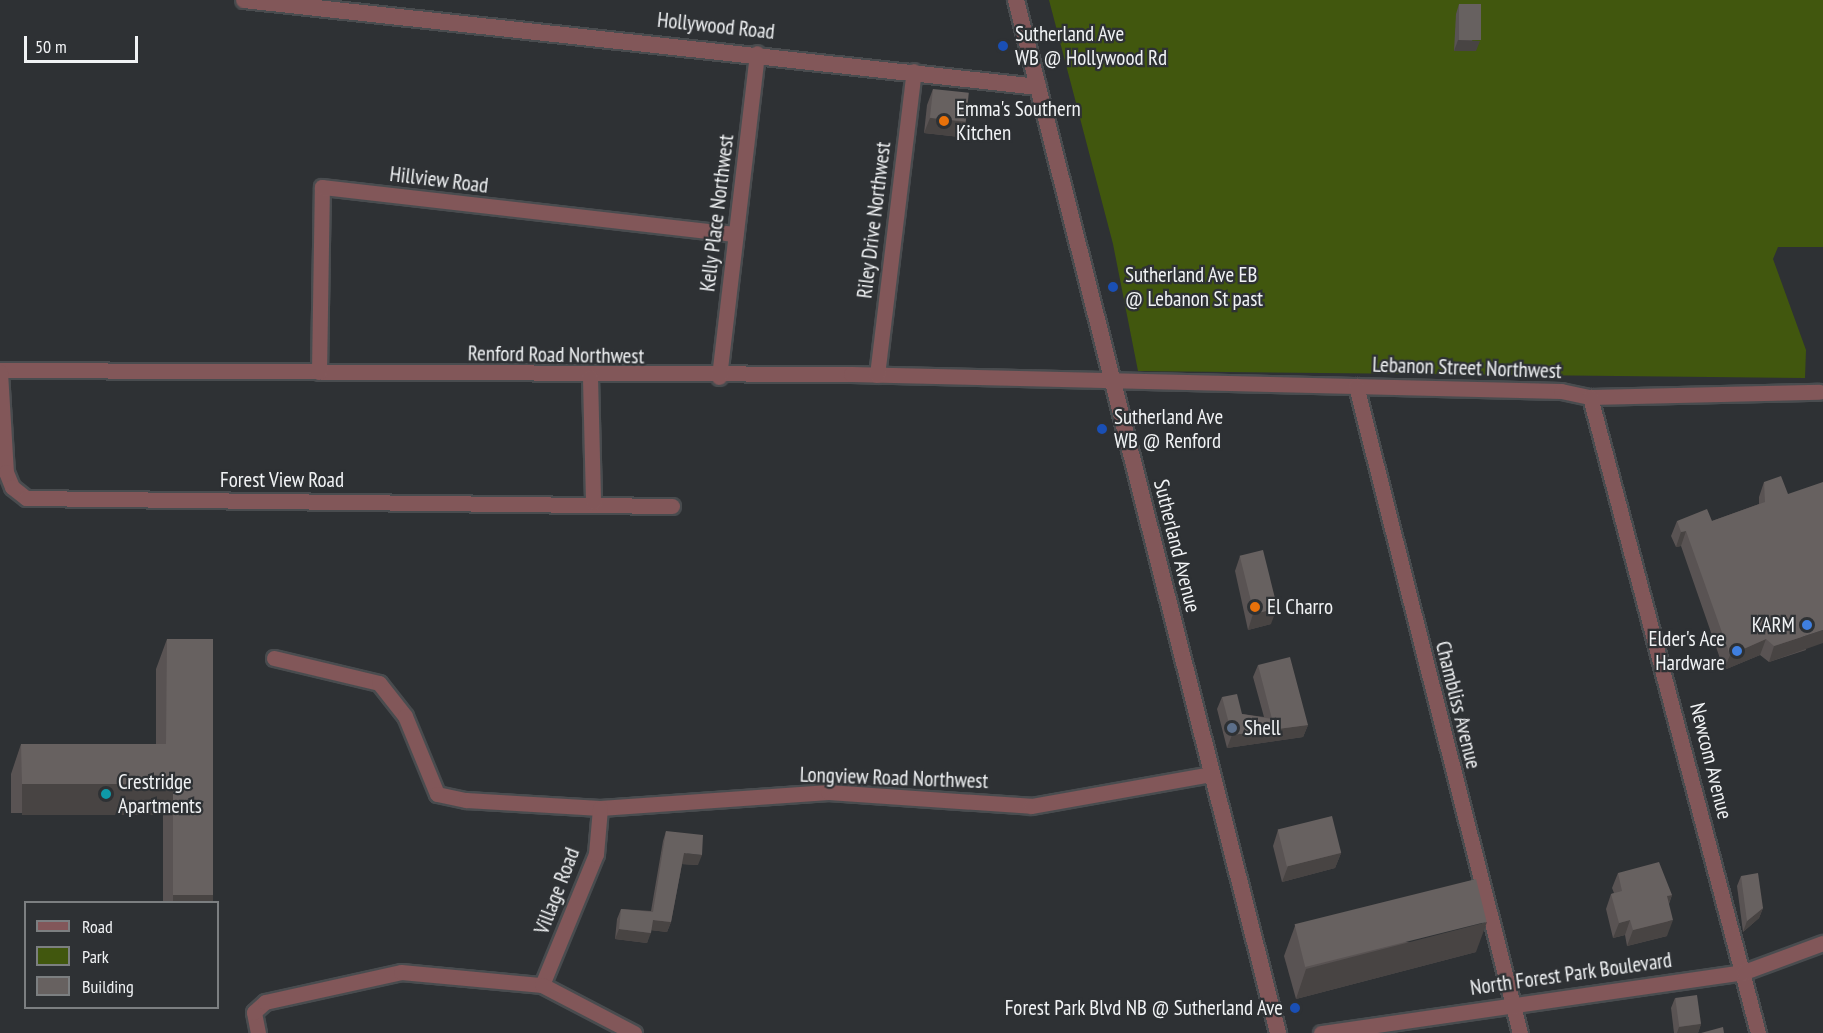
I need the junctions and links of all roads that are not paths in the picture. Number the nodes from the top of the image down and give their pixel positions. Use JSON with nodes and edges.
{"nodes":[{"id":1,"x":244,"y":0,"type":"edge"},
{"id":2,"x":1017,"y":0,"type":"edge"},
{"id":3,"x":757,"y":53,"type":"junction"},
{"id":4,"x":914,"y":71,"type":"junction"},
{"id":5,"x":1038,"y":87,"type":"junction"},
{"id":6,"x":735,"y":234,"type":"junction"},
{"id":7,"x":0,"y":371,"type":"edge"},
{"id":8,"x":319,"y":372,"type":"junction"},
{"id":9,"x":877,"y":375,"type":"junction"},
{"id":10,"x":590,"y":377,"type":"junction"},
{"id":11,"x":719,"y":377,"type":"junction"},
{"id":12,"x":1112,"y":381,"type":"junction"},
{"id":13,"x":1356,"y":386,"type":"junction"},
{"id":14,"x":1819,"y":392,"type":"dead end"},
{"id":15,"x":1590,"y":397,"type":"junction"},
{"id":16,"x":593,"y":502,"type":"junction"},
{"id":17,"x":672,"y":506,"type":"dead end"},
{"id":18,"x":274,"y":658,"type":"dead end"},
{"id":19,"x":1210,"y":774,"type":"junction"},
{"id":20,"x":600,"y":808,"type":"junction"},
{"id":21,"x":1823,"y":943,"type":"edge"},
{"id":22,"x":1744,"y":972,"type":"junction"},
{"id":23,"x":542,"y":985,"type":"junction"},
{"id":24,"x":1513,"y":1001,"type":"junction"},
{"id":25,"x":258,"y":1033,"type":"edge"},
{"id":26,"x":634,"y":1033,"type":"edge"},
{"id":27,"x":1278,"y":1033,"type":"edge"},
{"id":28,"x":1321,"y":1033,"type":"edge"},
{"id":29,"x":1520,"y":1033,"type":"edge"},
{"id":30,"x":1758,"y":1033,"type":"edge"}],
"edges":[{"from":1,"to":3,"type":"street","name":"Hollywood Road"},
{"from":2,"to":5,"type":"street","name":"Sutherland Avenue"},
{"from":3,"to":4,"type":"street","name":"Hollywood Road"},
{"from":3,"to":6,"type":"street","name":"Kelly Place Northwest"},
{"from":4,"to":5,"type":"street","name":"Hollywood Road"},
{"from":4,"to":9,"type":"street","name":"Riley Drive Northwest"},
{"from":5,"to":12,"type":"street","name":"Sutherland Avenue"},
{"from":6,"to":8,"type":"street","name":"Hillview Road"},
{"from":6,"to":11,"type":"street","name":"Kelly Place Northwest"},
{"from":7,"to":8,"type":"street","name":"Renford Road Northwest"},
{"from":7,"to":16,"type":"street","name":"Forest View Road"},
{"from":8,"to":10,"type":"street","name":"Renford Road Northwest"},
{"from":9,"to":11,"type":"street","name":"Renford Road Northwest"},
{"from":9,"to":12,"type":"street","name":"Renford Road Northwest"},
{"from":10,"to":11,"type":"street","name":"Renford Road Northwest"},
{"from":10,"to":16,"type":"street"},
{"from":12,"to":13,"type":"street","name":"Lebanon Street Northwest"},
{"from":12,"to":19,"type":"street","name":"Sutherland Avenue"},
{"from":13,"to":15,"type":"street","name":"Lebanon Street Northwest"},
{"from":13,"to":24,"type":"street","name":"Chambliss Avenue"},
{"from":14,"to":15,"type":"street","name":"Lebanon Street Northwest"},
{"from":15,"to":22,"type":"street","name":"Newcom Avenue"},
{"from":16,"to":17,"type":"street","name":"Forest View Road"},
{"from":18,"to":20,"type":"street","name":"Longview Road Northwest"},
{"from":19,"to":20,"type":"street","name":"Longview Road Northwest"},
{"from":19,"to":27,"type":"street","name":"Sutherland Avenue"},
{"from":20,"to":23,"type":"street","name":"Village Road"},
{"from":21,"to":22,"type":"street","name":"North Forest Park Boulevard"},
{"from":22,"to":24,"type":"street","name":"North Forest Park Boulevard"},
{"from":22,"to":30,"type":"street","name":"Newcom Avenue"},
{"from":23,"to":25,"type":"street"},
{"from":23,"to":26,"type":"street"},
{"from":24,"to":28,"type":"street","name":"North Forest Park Boulevard"},
{"from":24,"to":29,"type":"street","name":"Chambliss Avenue"}]}
